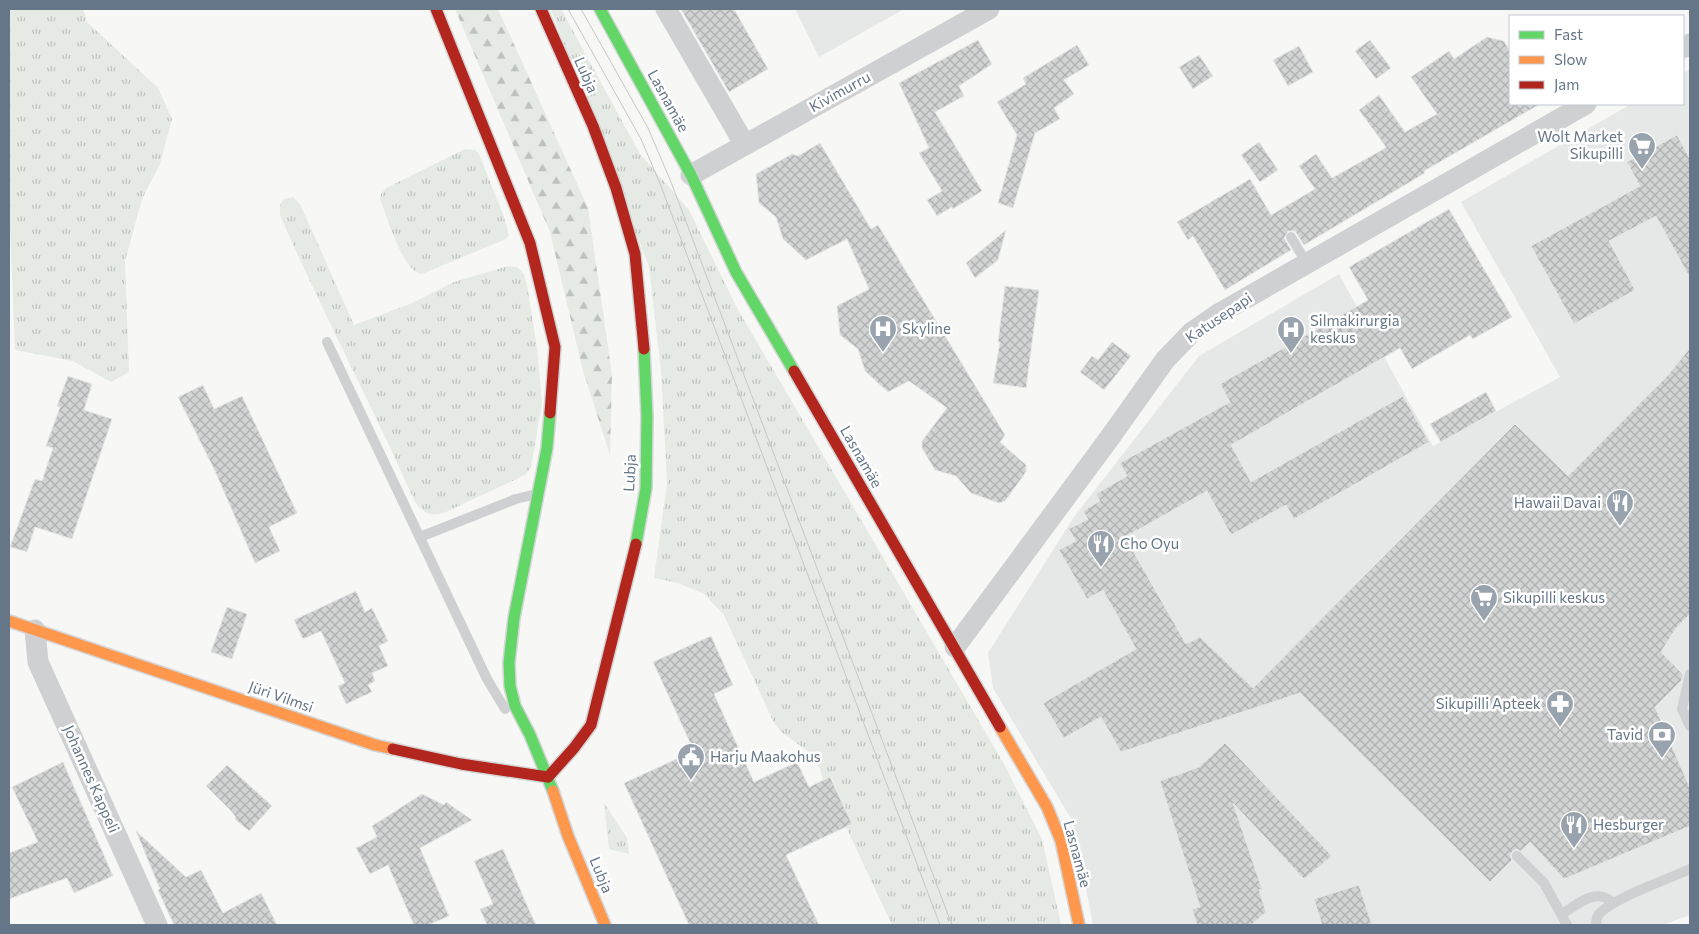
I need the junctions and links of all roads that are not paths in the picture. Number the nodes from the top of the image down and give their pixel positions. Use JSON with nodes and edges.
{"nodes":[{"id":1,"x":436,"y":9,"type":"edge"},
{"id":2,"x":541,"y":9,"type":"edge"},
{"id":3,"x":600,"y":9,"type":"edge"},
{"id":4,"x":666,"y":9,"type":"edge"},
{"id":5,"x":989,"y":9,"type":"edge"},
{"id":6,"x":1584,"y":105,"type":"edge"},
{"id":7,"x":745,"y":145,"type":"junction"},
{"id":8,"x":691,"y":175,"type":"junction"},
{"id":9,"x":1291,"y":237,"type":"dead end"},
{"id":10,"x":1307,"y":264,"type":"junction"},
{"id":11,"x":327,"y":342,"type":"dead end"},
{"id":12,"x":539,"y":493,"type":"junction"},
{"id":13,"x":420,"y":537,"type":"junction"},
{"id":14,"x":9,"y":621,"type":"edge"},
{"id":15,"x":35,"y":630,"type":"junction"},
{"id":16,"x":955,"y":647,"type":"junction"},
{"id":17,"x":1690,"y":674,"type":"edge"},
{"id":18,"x":1690,"y":726,"type":"edge"},
{"id":19,"x":548,"y":777,"type":"junction"},
{"id":20,"x":1517,"y":856,"type":"dead end"},
{"id":21,"x":1690,"y":869,"type":"edge"},
{"id":22,"x":1613,"y":903,"type":"junction"},
{"id":23,"x":1562,"y":914,"type":"junction"},
{"id":24,"x":157,"y":925,"type":"edge"},
{"id":25,"x":605,"y":925,"type":"edge"},
{"id":26,"x":1078,"y":925,"type":"edge"},
{"id":27,"x":1567,"y":925,"type":"edge"},
{"id":28,"x":1596,"y":925,"type":"edge"}],
"edges":[{"from":1,"to":12,"type":"street"},
{"from":2,"to":19,"type":"street","name":"Lubja"},
{"from":3,"to":8,"type":"street","name":"Lasnamäe"},
{"from":4,"to":7,"type":"street"},
{"from":5,"to":7,"type":"street","name":"Kivimurru"},
{"from":6,"to":10,"type":"street","name":"Katusepapi"},
{"from":7,"to":8,"type":"street","name":"Kivimurru"},
{"from":8,"to":16,"type":"street","name":"Lasnamäe"},
{"from":9,"to":10,"type":"lane"},
{"from":10,"to":16,"type":"street","name":"Katusepapi"},
{"from":11,"to":13,"type":"lane"},
{"from":12,"to":13,"type":"lane"},
{"from":12,"to":19,"type":"street"},
{"from":13,"to":19,"type":"lane"},
{"from":14,"to":15,"type":"street","name":"Jüri Vilmsi"},
{"from":15,"to":19,"type":"street","name":"Jüri Vilmsi"},
{"from":15,"to":24,"type":"street","name":"Johannes Kappeli"},
{"from":16,"to":26,"type":"street","name":"Lasnamäe"},
{"from":17,"to":18,"type":"lane"},
{"from":19,"to":25,"type":"street","name":"Lubja"},
{"from":20,"to":23,"type":"lane"},
{"from":21,"to":22,"type":"lane"},
{"from":22,"to":23,"type":"lane"},
{"from":22,"to":28,"type":"lane"},
{"from":23,"to":27,"type":"lane"}]}
